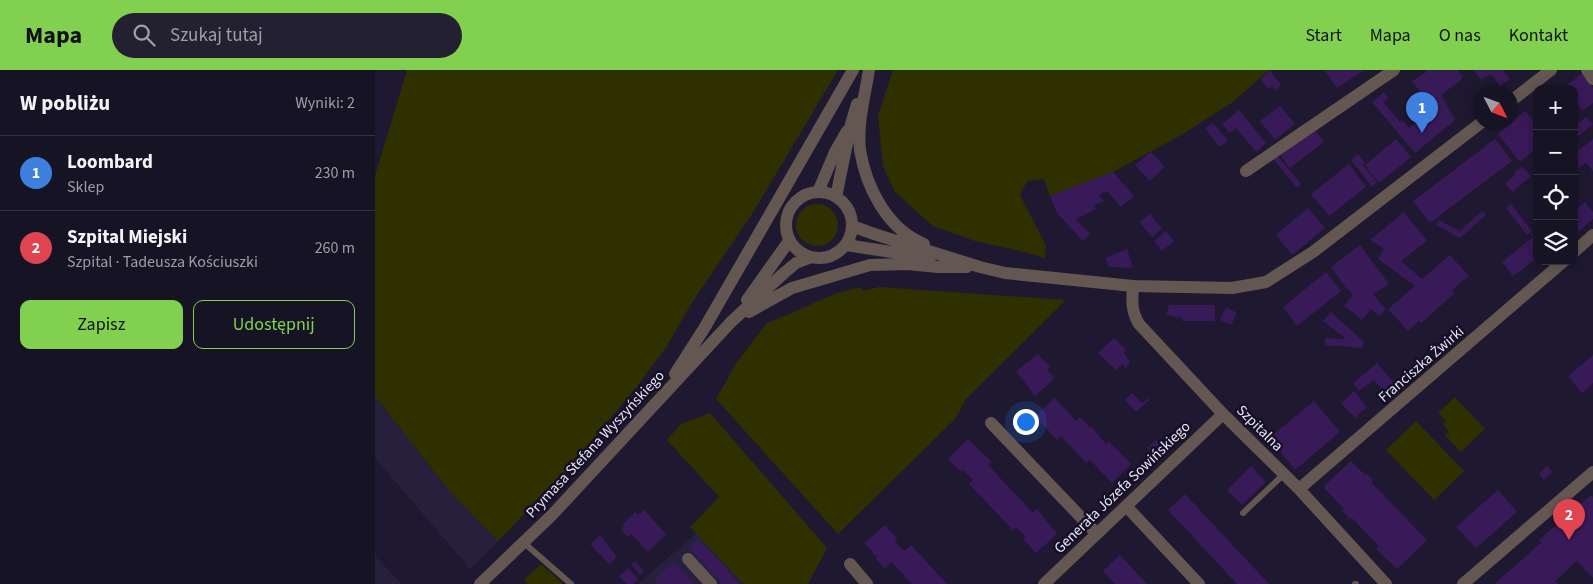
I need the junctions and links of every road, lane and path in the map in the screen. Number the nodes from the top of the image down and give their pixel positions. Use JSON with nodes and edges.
{"nodes":[{"id":1,"x":853,"y":70,"type":"edge"},
{"id":2,"x":868,"y":70,"type":"edge"},
{"id":3,"x":1394,"y":70,"type":"edge"},
{"id":4,"x":1551,"y":70,"type":"edge"},
{"id":5,"x":1587,"y":70,"type":"edge"},
{"id":6,"x":1593,"y":79,"type":"edge"},
{"id":7,"x":1518,"y":96,"type":"edge"},
{"id":8,"x":851,"y":124,"type":"junction"},
{"id":9,"x":1473,"y":129,"type":"edge"},
{"id":10,"x":1246,"y":171,"type":"dead end"},
{"id":11,"x":818,"y":192,"type":"junction"},
{"id":12,"x":836,"y":197,"type":"junction"},
{"id":13,"x":853,"y":226,"type":"junction"},
{"id":14,"x":1593,"y":235,"type":"edge"},
{"id":15,"x":789,"y":241,"type":"junction"},
{"id":16,"x":846,"y":245,"type":"junction"},
{"id":17,"x":1578,"y":248,"type":"edge"},
{"id":18,"x":809,"y":258,"type":"junction"},
{"id":19,"x":1560,"y":265,"type":"edge"},
{"id":20,"x":980,"y":267,"type":"junction"},
{"id":21,"x":1133,"y":286,"type":"junction"},
{"id":22,"x":731,"y":322,"type":"junction"},
{"id":23,"x":659,"y":400,"type":"junction"},
{"id":24,"x":1223,"y":414,"type":"junction"},
{"id":25,"x":991,"y":423,"type":"dead end"},
{"id":26,"x":1593,"y":472,"type":"edge"},
{"id":27,"x":1283,"y":475,"type":"junction"},
{"id":28,"x":1299,"y":490,"type":"junction"},
{"id":29,"x":1126,"y":506,"type":"junction"},
{"id":30,"x":1243,"y":514,"type":"dead end"},
{"id":31,"x":1097,"y":533,"type":"junction"},
{"id":32,"x":523,"y":542,"type":"junction"},
{"id":33,"x":688,"y":559,"type":"dead end"},
{"id":34,"x":850,"y":564,"type":"dead end"},
{"id":35,"x":480,"y":584,"type":"edge"},
{"id":36,"x":571,"y":584,"type":"edge"},
{"id":37,"x":711,"y":584,"type":"edge"},
{"id":38,"x":867,"y":584,"type":"edge"},
{"id":39,"x":1044,"y":584,"type":"edge"},
{"id":40,"x":1199,"y":584,"type":"edge"},
{"id":41,"x":1386,"y":584,"type":"edge"},
{"id":42,"x":1463,"y":584,"type":"edge"}],
"edges":[{"from":1,"to":23,"type":"street"},
{"from":2,"to":8,"type":"street"},
{"from":2,"to":20,"type":"street"},
{"from":3,"to":10,"type":"street"},
{"from":4,"to":7,"type":"street"},
{"from":5,"to":6,"type":"street"},
{"from":8,"to":11,"type":"street"},
{"from":8,"to":12,"type":"street"},
{"from":9,"to":21,"type":"street"},
{"from":11,"to":12,"type":"street"},
{"from":11,"to":15,"type":"street"},
{"from":12,"to":13,"type":"street"},
{"from":13,"to":16,"type":"street"},
{"from":13,"to":20,"type":"street"},
{"from":14,"to":17,"type":"street"},
{"from":15,"to":18,"type":"street"},
{"from":15,"to":22,"type":"street","name":"Prymasa Stefana Wyszyńskiego"},
{"from":16,"to":18,"type":"street"},
{"from":16,"to":20,"type":"street"},
{"from":18,"to":22,"type":"street","name":"Prymasa Stefana Wyszyńskiego"},
{"from":19,"to":28,"type":"street","name":"Franciszka Żwirki"},
{"from":20,"to":21,"type":"street"},
{"from":20,"to":22,"type":"street"},
{"from":21,"to":24,"type":"street","name":"Szpitalna"},
{"from":22,"to":23,"type":"street","name":"Prymasa Stefana Wyszyńskiego"},
{"from":23,"to":32,"type":"street","name":"Prymasa Stefana Wyszyńskiego"},
{"from":24,"to":27,"type":"street","name":"Szpitalna"},
{"from":24,"to":29,"type":"street","name":"Generała Józefa Sowińskiego"},
{"from":25,"to":31,"type":"street"},
{"from":26,"to":42,"type":"street"},
{"from":27,"to":28,"type":"street","name":"Szpitalna"},
{"from":27,"to":30,"type":"lane"},
{"from":28,"to":41,"type":"street","name":"Szpitalna"},
{"from":29,"to":31,"type":"street","name":"Generała Józefa Sowińskiego"},
{"from":29,"to":40,"type":"street"},
{"from":31,"to":39,"type":"street","name":"Generała Józefa Sowińskiego"},
{"from":32,"to":35,"type":"street","name":"Prymasa Stefana Wyszyńskiego"},
{"from":32,"to":36,"type":"lane"},
{"from":33,"to":37,"type":"street"},
{"from":34,"to":38,"type":"street"}]}
